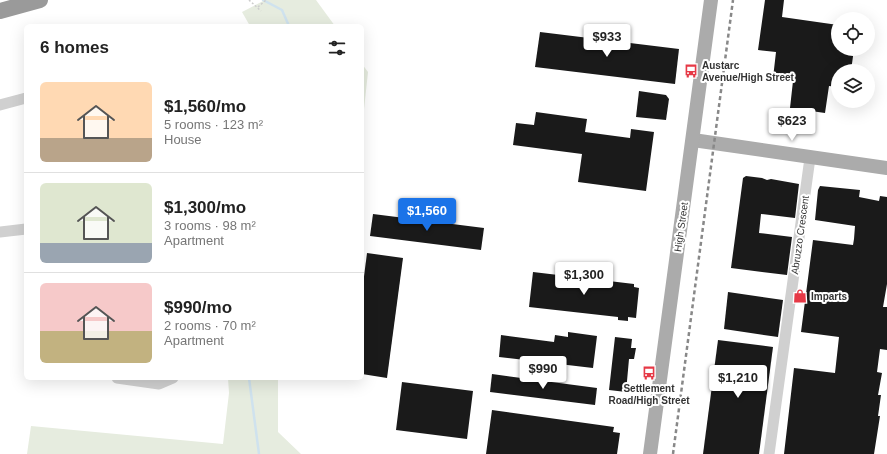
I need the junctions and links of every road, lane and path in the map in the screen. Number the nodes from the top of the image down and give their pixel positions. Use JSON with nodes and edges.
{"nodes":[{"id":1,"x":40,"y":0,"type":"edge"},
{"id":2,"x":250,"y":0,"type":"edge"},
{"id":3,"x":266,"y":0,"type":"edge"},
{"id":4,"x":711,"y":0,"type":"edge"},
{"id":5,"x":258,"y":7,"type":"junction"},
{"id":6,"x":0,"y":11,"type":"edge"},
{"id":7,"x":261,"y":11,"type":"dead end"},
{"id":8,"x":24,"y":99,"type":"edge"},
{"id":9,"x":0,"y":105,"type":"edge"},
{"id":10,"x":693,"y":140,"type":"junction"},
{"id":11,"x":810,"y":158,"type":"junction"},
{"id":12,"x":887,"y":168,"type":"edge"},
{"id":13,"x":24,"y":229,"type":"edge"},
{"id":14,"x":0,"y":232,"type":"edge"},
{"id":15,"x":131,"y":380,"type":"edge"},
{"id":16,"x":168,"y":380,"type":"edge"},
{"id":17,"x":650,"y":454,"type":"edge"},
{"id":18,"x":769,"y":454,"type":"edge"}],
"edges":[{"from":1,"to":6,"type":"highway"},
{"from":2,"to":5,"type":"path"},
{"from":3,"to":5,"type":"path"},
{"from":4,"to":10,"type":"main road","name":"High Street"},
{"from":5,"to":7,"type":"path"},
{"from":8,"to":9,"type":"street"},
{"from":10,"to":11,"type":"main road"},
{"from":10,"to":17,"type":"main road","name":"High Street"},
{"from":11,"to":12,"type":"main road"},
{"from":11,"to":18,"type":"street","name":"Abruzzo Crescent"},
{"from":13,"to":14,"type":"street"},
{"from":15,"to":16,"type":"street"}]}
